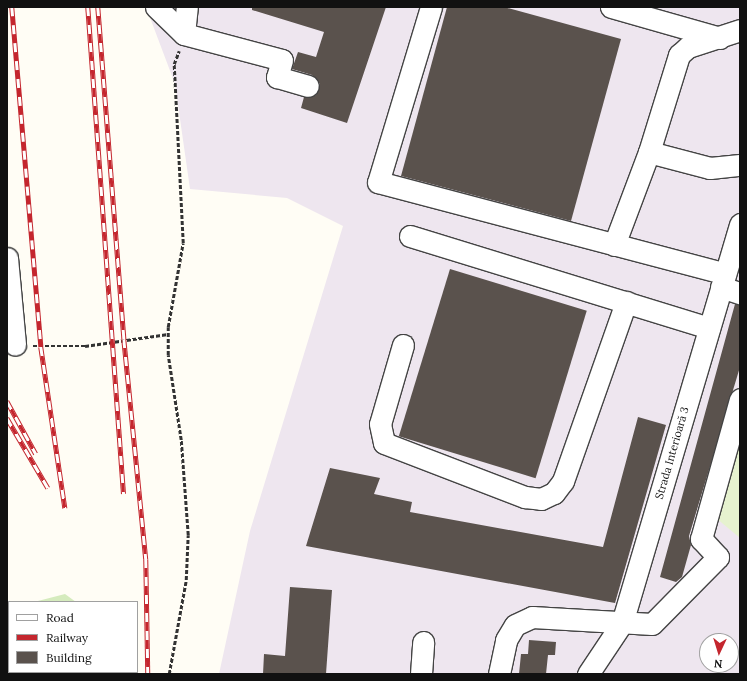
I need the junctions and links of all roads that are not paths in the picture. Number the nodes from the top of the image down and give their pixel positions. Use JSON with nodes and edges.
{"nodes":[{"id":1,"x":156,"y":7,"type":"edge"},
{"id":2,"x":187,"y":7,"type":"edge"},
{"id":3,"x":431,"y":7,"type":"edge"},
{"id":4,"x":611,"y":7,"type":"edge"},
{"id":5,"x":740,"y":30,"type":"edge"},
{"id":6,"x":184,"y":34,"type":"junction"},
{"id":7,"x":720,"y":38,"type":"junction"},
{"id":8,"x":308,"y":86,"type":"dead end"},
{"id":9,"x":649,"y":152,"type":"junction"},
{"id":10,"x":740,"y":165,"type":"edge"},
{"id":11,"x":740,"y":224,"type":"edge"},
{"id":12,"x":410,"y":236,"type":"dead end"},
{"id":13,"x":614,"y":245,"type":"junction"},
{"id":14,"x":7,"y":258,"type":"edge"},
{"id":15,"x":729,"y":285,"type":"edge"},
{"id":16,"x":626,"y":302,"type":"junction"},
{"id":17,"x":709,"y":328,"type":"junction"},
{"id":18,"x":15,"y":345,"type":"road end"},
{"id":19,"x":404,"y":345,"type":"dead end"},
{"id":20,"x":740,"y":399,"type":"edge"},
{"id":21,"x":622,"y":623,"type":"junction"},
{"id":22,"x":423,"y":642,"type":"dead end"},
{"id":23,"x":421,"y":674,"type":"edge"},
{"id":24,"x":499,"y":674,"type":"edge"},
{"id":25,"x":588,"y":674,"type":"edge"}],
"edges":[{"from":1,"to":6,"type":"lane"},
{"from":2,"to":6,"type":"lane"},
{"from":3,"to":13,"type":"lane"},
{"from":4,"to":7,"type":"lane"},
{"from":5,"to":7,"type":"lane"},
{"from":6,"to":8,"type":"lane"},
{"from":7,"to":9,"type":"lane"},
{"from":9,"to":10,"type":"lane"},
{"from":9,"to":13,"type":"lane"},
{"from":11,"to":15,"type":"lane","name":"Strada Interioară 3"},
{"from":12,"to":16,"type":"lane"},
{"from":13,"to":15,"type":"lane"},
{"from":14,"to":18,"type":"lane"},
{"from":15,"to":17,"type":"lane","name":"Strada Interioară 3"},
{"from":16,"to":17,"type":"lane"},
{"from":16,"to":19,"type":"lane"},
{"from":17,"to":21,"type":"lane","name":"Strada Interioară 3"},
{"from":20,"to":21,"type":"lane"},
{"from":21,"to":24,"type":"lane"},
{"from":21,"to":25,"type":"lane","name":"Strada Interioară 3"},
{"from":22,"to":23,"type":"lane"}]}
